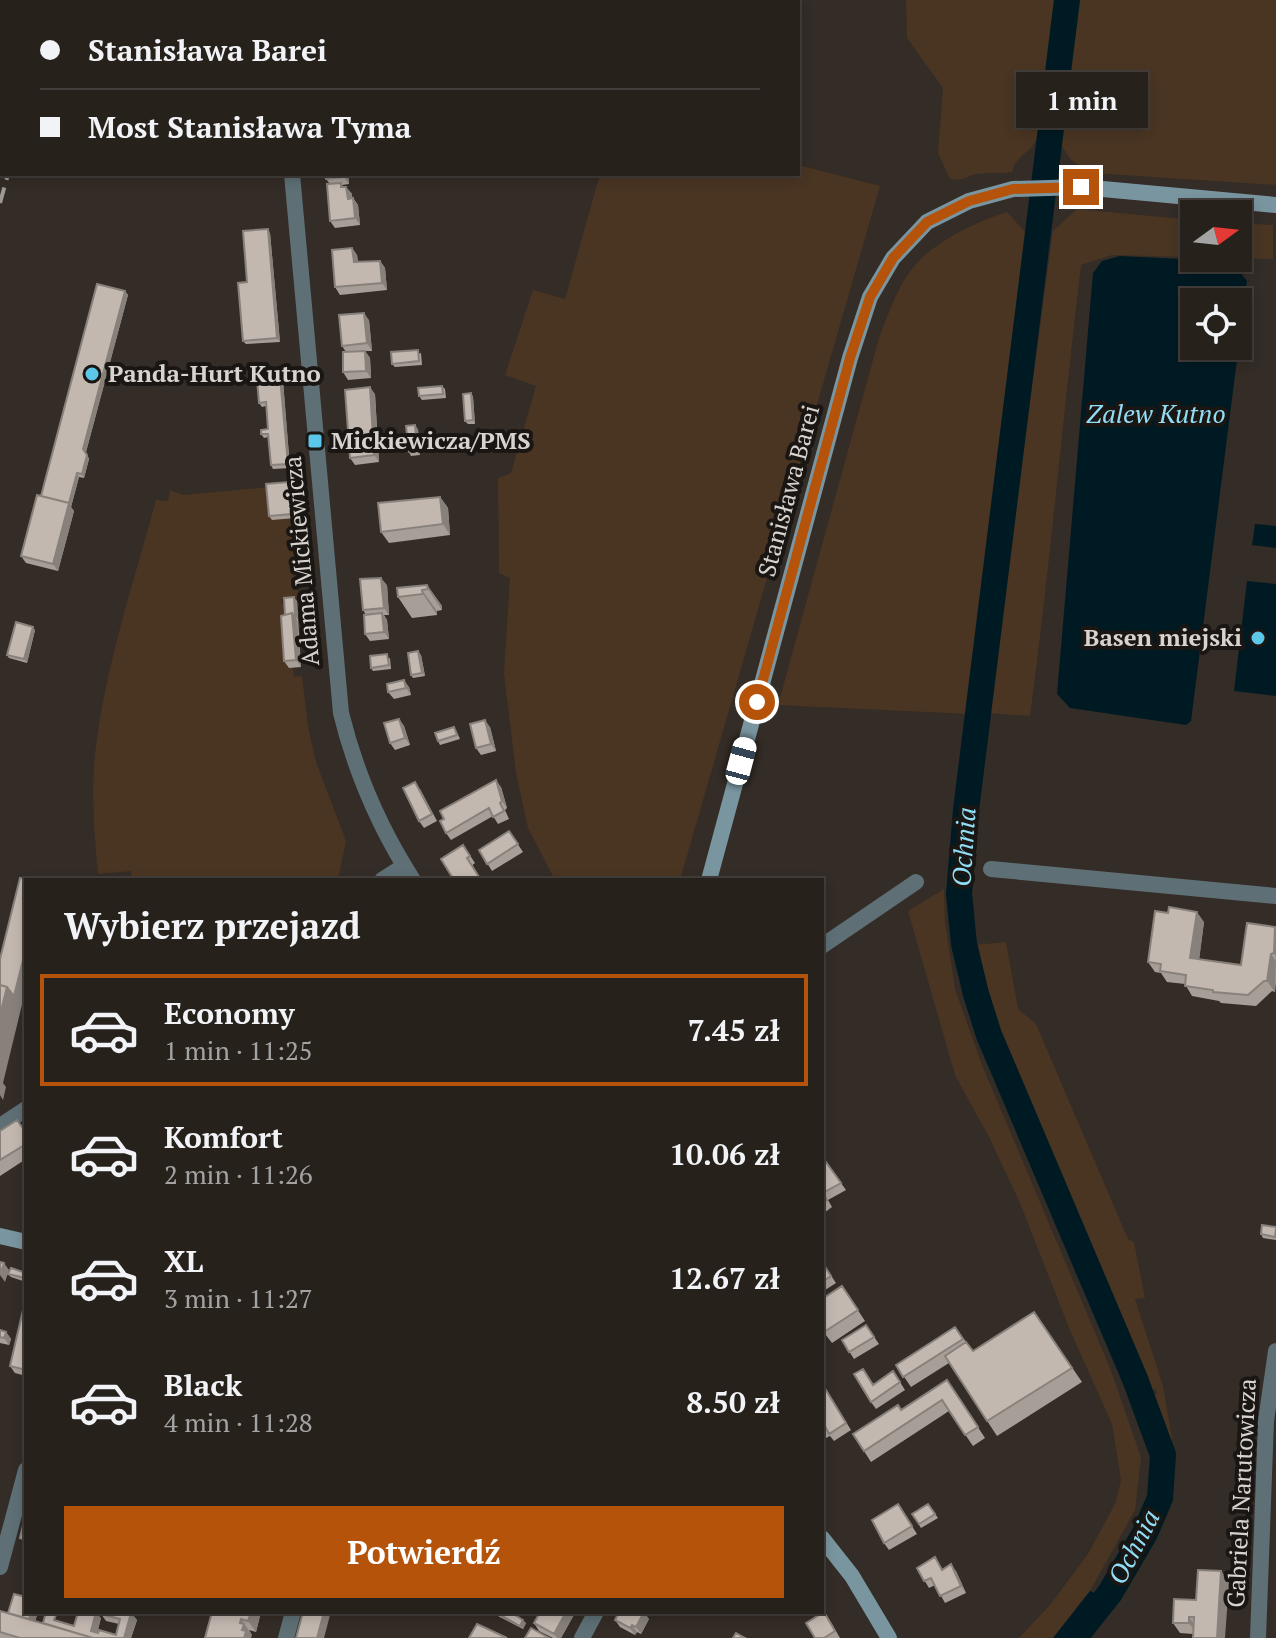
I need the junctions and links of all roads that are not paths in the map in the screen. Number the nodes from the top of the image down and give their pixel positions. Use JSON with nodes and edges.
{"nodes":[{"id":1,"x":292,"y":176,"type":"edge"},
{"id":2,"x":1276,"y":205,"type":"edge"},
{"id":3,"x":991,"y":869,"type":"dead end"},
{"id":4,"x":408,"y":873,"type":"edge"},
{"id":5,"x":710,"y":878,"type":"edge"},
{"id":6,"x":916,"y":882,"type":"dead end"},
{"id":7,"x":1276,"y":896,"type":"edge"},
{"id":8,"x":824,"y":945,"type":"edge"},
{"id":9,"x":24,"y":1110,"type":"edge"},
{"id":10,"x":0,"y":1126,"type":"edge"},
{"id":11,"x":0,"y":1236,"type":"edge"},
{"id":12,"x":24,"y":1242,"type":"edge"},
{"id":13,"x":1276,"y":1351,"type":"edge"},
{"id":14,"x":24,"y":1477,"type":"edge"},
{"id":15,"x":824,"y":1538,"type":"edge"},
{"id":16,"x":0,"y":1567,"type":"edge"},
{"id":17,"x":292,"y":1614,"type":"edge"},
{"id":18,"x":595,"y":1614,"type":"edge"},
{"id":19,"x":882,"y":1635,"type":"edge"},
{"id":20,"x":286,"y":1638,"type":"edge"},
{"id":21,"x":582,"y":1638,"type":"edge"},
{"id":22,"x":1258,"y":1638,"type":"edge"}],
"edges":[{"from":1,"to":4,"type":"street","name":"Adama Mickiewicza"},
{"from":2,"to":5,"type":"street","name":"Stanisława Barei"},
{"from":3,"to":7,"type":"street"},
{"from":6,"to":8,"type":"street"},
{"from":9,"to":10,"type":"street"},
{"from":11,"to":12,"type":"street"},
{"from":13,"to":22,"type":"street","name":"Gabriela Narutowicza"},
{"from":14,"to":16,"type":"street"},
{"from":15,"to":19,"type":"street"},
{"from":17,"to":20,"type":"street"},
{"from":18,"to":21,"type":"street"}]}
